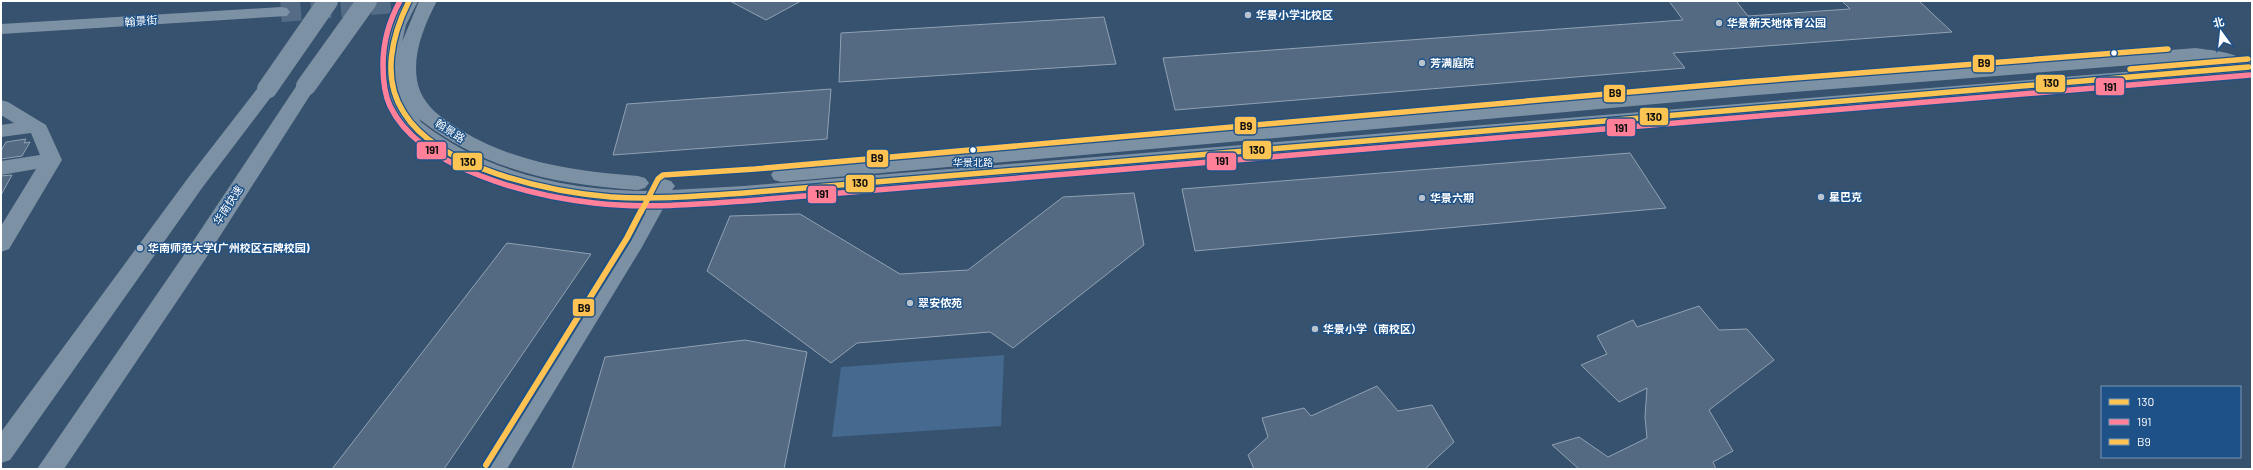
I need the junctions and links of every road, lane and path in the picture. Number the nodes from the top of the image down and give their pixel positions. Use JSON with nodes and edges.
{"nodes":[{"id":1,"x":328,"y":1,"type":"edge"},
{"id":2,"x":367,"y":1,"type":"edge"},
{"id":3,"x":418,"y":1,"type":"edge"},
{"id":4,"x":281,"y":12,"type":"tunnel mouth"},
{"id":5,"x":1,"y":29,"type":"edge"},
{"id":6,"x":2250,"y":68,"type":"edge"},
{"id":7,"x":1,"y":106,"type":"edge"},
{"id":8,"x":34,"y":126,"type":"junction"},
{"id":9,"x":1,"y":131,"type":"edge"},
{"id":10,"x":52,"y":160,"type":"junction"},
{"id":11,"x":1,"y":168,"type":"edge"},
{"id":12,"x":662,"y":191,"type":"junction"},
{"id":13,"x":24,"y":206,"type":"junction"},
{"id":14,"x":1,"y":209,"type":"edge"},
{"id":15,"x":1,"y":244,"type":"edge"},
{"id":16,"x":1,"y":452,"type":"edge"},
{"id":17,"x":50,"y":469,"type":"edge"},
{"id":18,"x":493,"y":469,"type":"edge"}],
"edges":[{"from":1,"to":16,"type":"highway","bridge":true},
{"from":2,"to":17,"type":"highway","name":"华南快速","bridge":true},
{"from":3,"to":12,"type":"street","name":"翰景路"},
{"from":4,"to":5,"type":"street","name":"翰景街"},
{"from":6,"to":12,"type":"street"},
{"from":6,"to":12,"type":"street"},
{"from":7,"to":8,"type":"street"},
{"from":8,"to":9,"type":"street"},
{"from":8,"to":10,"type":"street"},
{"from":10,"to":11,"type":"street"},
{"from":10,"to":13,"type":"street"},
{"from":12,"to":18,"type":"street"},
{"from":13,"to":14,"type":"street"},
{"from":13,"to":15,"type":"street"}]}
